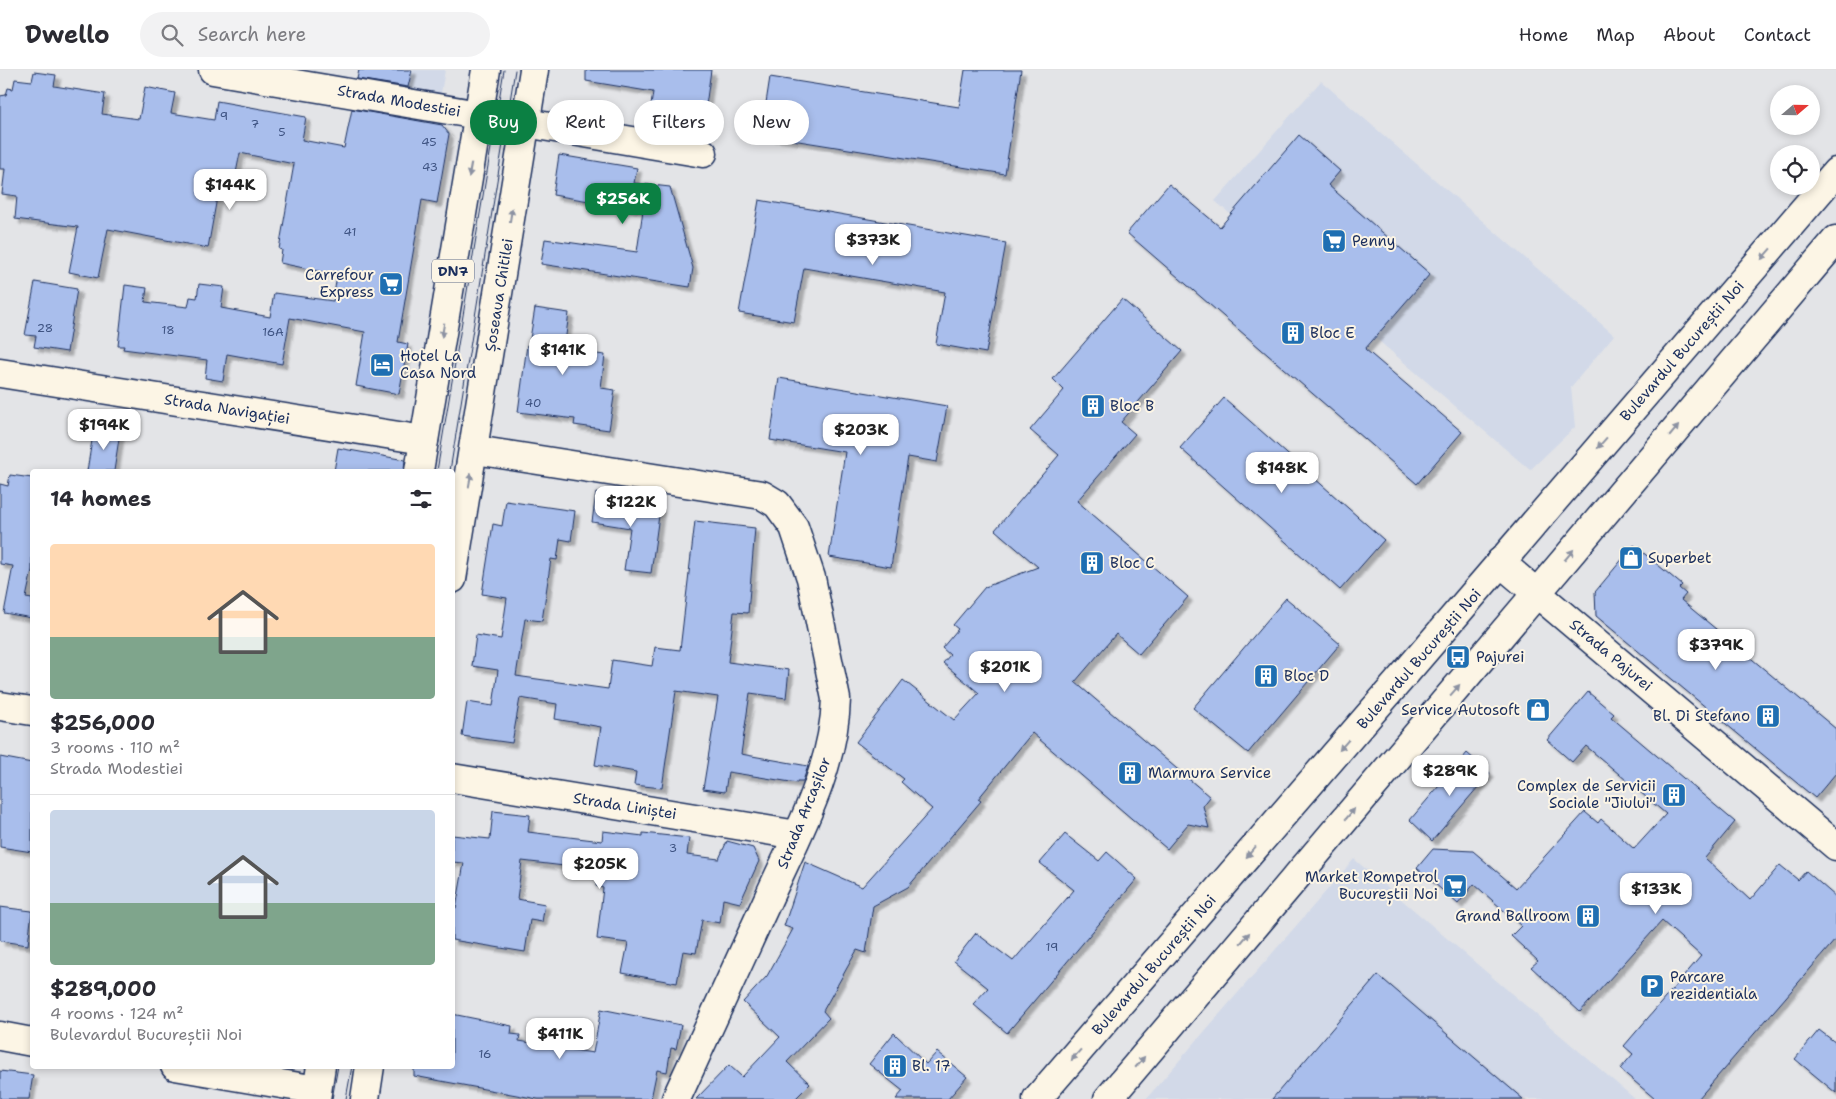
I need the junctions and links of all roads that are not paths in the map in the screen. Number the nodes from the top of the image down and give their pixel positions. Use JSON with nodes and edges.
{"nodes":[{"id":1,"x":214,"y":70,"type":"edge"},
{"id":2,"x":486,"y":70,"type":"edge"},
{"id":3,"x":534,"y":70,"type":"edge"},
{"id":4,"x":481,"y":100,"type":"edge"},
{"id":5,"x":529,"y":100,"type":"edge"},
{"id":6,"x":470,"y":113,"type":"edge"},
{"id":7,"x":537,"y":124,"type":"edge"},
{"id":8,"x":474,"y":145,"type":"edge"},
{"id":9,"x":522,"y":145,"type":"edge"},
{"id":10,"x":703,"y":153,"type":"dead end"},
{"id":11,"x":1836,"y":172,"type":"edge"},
{"id":12,"x":1798,"y":217,"type":"junction"},
{"id":13,"x":1831,"y":245,"type":"edge"},
{"id":14,"x":0,"y":373,"type":"edge"},
{"id":15,"x":424,"y":440,"type":"junction"},
{"id":16,"x":475,"y":450,"type":"junction"},
{"id":17,"x":419,"y":469,"type":"edge"},
{"id":18,"x":1500,"y":562,"type":"junction"},
{"id":19,"x":455,"y":563,"type":"edge"},
{"id":20,"x":1538,"y":592,"type":"junction"},
{"id":21,"x":0,"y":706,"type":"edge"},
{"id":22,"x":30,"y":711,"type":"edge"},
{"id":23,"x":455,"y":778,"type":"edge"},
{"id":24,"x":797,"y":835,"type":"junction"},
{"id":25,"x":1836,"y":846,"type":"edge"},
{"id":26,"x":0,"y":1036,"type":"edge"},
{"id":27,"x":30,"y":1042,"type":"edge"},
{"id":28,"x":198,"y":1069,"type":"edge"},
{"id":29,"x":370,"y":1069,"type":"edge"},
{"id":30,"x":318,"y":1085,"type":"edge"},
{"id":31,"x":365,"y":1099,"type":"edge"},
{"id":32,"x":676,"y":1099,"type":"edge"},
{"id":33,"x":1037,"y":1099,"type":"edge"},
{"id":34,"x":1108,"y":1099,"type":"edge"}],
"edges":[{"from":1,"to":6,"type":"main road","name":"Strada Modestiei"},
{"from":2,"to":4,"type":"main road","number":"DN7"},
{"from":3,"to":5,"type":"main road","name":"Șoseaua Chitilei"},
{"from":7,"to":10,"type":"main road","name":"Strada Modestiei"},
{"from":8,"to":15,"type":"main road","number":"DN7","one_way":true},
{"from":16,"to":9,"type":"main road","name":"Șoseaua Chitilei","one_way":true},
{"from":11,"to":12,"type":"main road","name":"Bulevardul Bucureștii Noi"},
{"from":12,"to":13,"type":"main road"},
{"from":12,"to":18,"type":"main road","name":"Bulevardul Bucureștii Noi","one_way":true},
{"from":20,"to":13,"type":"main road","one_way":true},
{"from":14,"to":15,"type":"main road","name":"Strada Navigației"},
{"from":15,"to":17,"type":"main road","number":"DN7"},
{"from":19,"to":16,"type":"main road","name":"Șoseaua Chitilei","one_way":true},
{"from":16,"to":24,"type":"main road","name":"Strada Arcașilor"},
{"from":18,"to":20,"type":"main road","name":"Strada Pajurei"},
{"from":18,"to":33,"type":"main road","name":"Bulevardul Bucureștii Noi","one_way":true},
{"from":20,"to":25,"type":"main road","name":"Strada Pajurei"},
{"from":34,"to":20,"type":"main road","one_way":true},
{"from":21,"to":22,"type":"main road"},
{"from":23,"to":24,"type":"main road","name":"Strada Liniștei"},
{"from":24,"to":32,"type":"main road","name":"Strada Arcașilor"},
{"from":26,"to":27,"type":"main road"},
{"from":28,"to":30,"type":"main road"},
{"from":29,"to":31,"type":"main road"}]}
